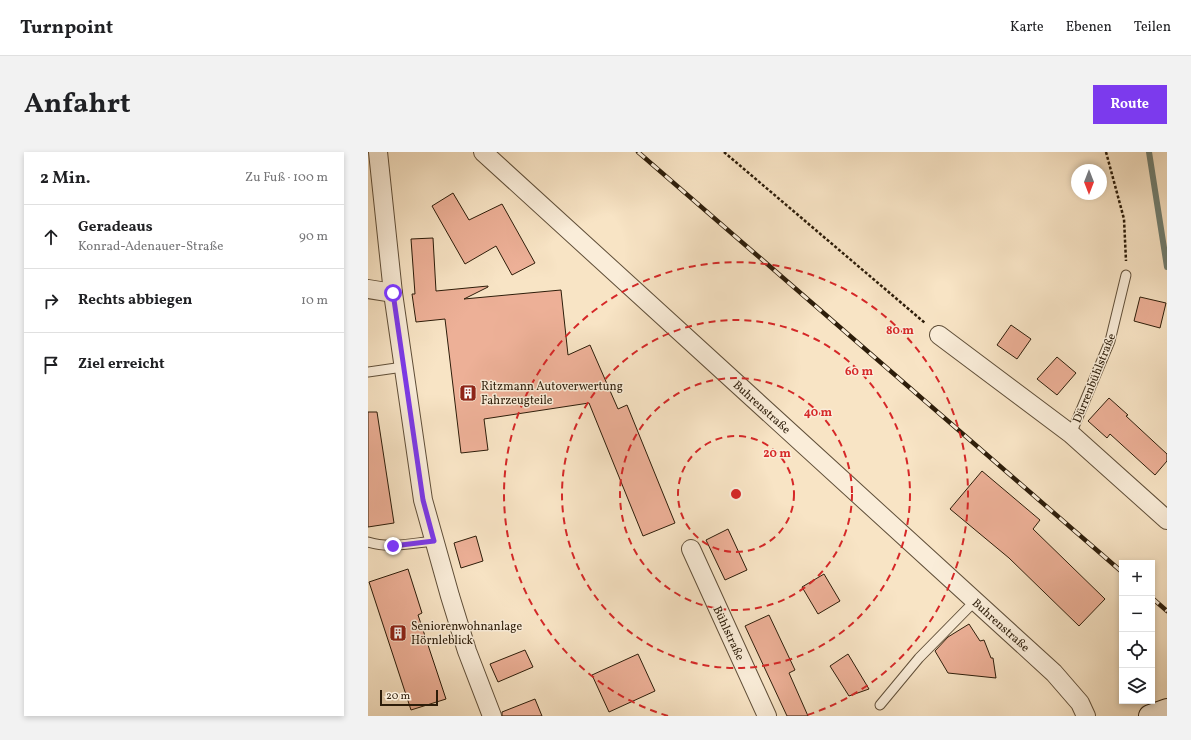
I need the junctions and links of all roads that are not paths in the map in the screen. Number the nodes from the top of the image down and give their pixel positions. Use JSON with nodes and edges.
{"nodes":[{"id":1,"x":378,"y":152,"type":"edge"},
{"id":2,"x":483,"y":152,"type":"edge"},
{"id":3,"x":1126,"y":275,"type":"road end"},
{"id":4,"x":368,"y":289,"type":"edge"},
{"id":5,"x":393,"y":293,"type":"junction"},
{"id":6,"x":939,"y":335,"type":"road end"},
{"id":7,"x":403,"y":367,"type":"junction"},
{"id":8,"x":368,"y":372,"type":"edge"},
{"id":9,"x":1071,"y":434,"type":"junction"},
{"id":10,"x":1167,"y":520,"type":"edge"},
{"id":11,"x":434,"y":541,"type":"junction"},
{"id":12,"x":368,"y":542,"type":"edge"},
{"id":13,"x":690,"y":549,"type":"dead end"},
{"id":14,"x":975,"y":601,"type":"junction"},
{"id":15,"x":880,"y":705,"type":"dead end"},
{"id":16,"x":1167,"y":710,"type":"edge"},
{"id":17,"x":492,"y":716,"type":"edge"},
{"id":18,"x":766,"y":716,"type":"edge"},
{"id":19,"x":1086,"y":716,"type":"edge"},
{"id":20,"x":1150,"y":716,"type":"edge"}],
"edges":[{"from":1,"to":5,"type":"street"},
{"from":2,"to":14,"type":"street","name":"Buhrenstraße"},
{"from":3,"to":9,"type":"lane","name":"Dürrenbühlstraße"},
{"from":4,"to":5,"type":"street"},
{"from":5,"to":7,"type":"street"},
{"from":6,"to":9,"type":"street","name":"Dürrenbühlstraße"},
{"from":7,"to":8,"type":"lane"},
{"from":7,"to":11,"type":"street"},
{"from":9,"to":10,"type":"street","name":"Dürrenbühlstraße"},
{"from":11,"to":12,"type":"lane"},
{"from":11,"to":17,"type":"street"},
{"from":13,"to":18,"type":"street","name":"Bühlstraße"},
{"from":14,"to":15,"type":"lane"},
{"from":14,"to":19,"type":"street","name":"Buhrenstraße"},
{"from":16,"to":20,"type":"street"}]}
